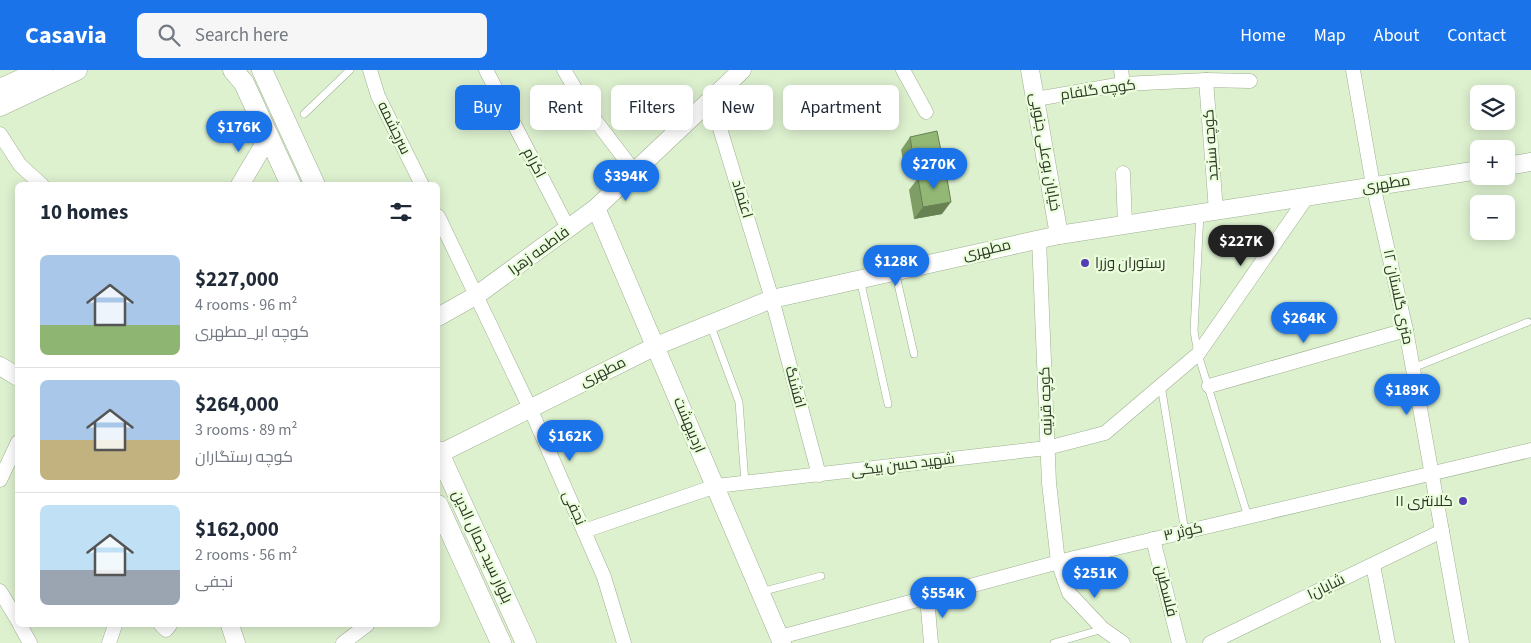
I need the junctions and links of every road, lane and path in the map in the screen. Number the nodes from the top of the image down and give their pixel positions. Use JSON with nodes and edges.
{"nodes":[{"id":1,"x":42,"y":70,"type":"edge"},
{"id":2,"x":78,"y":70,"type":"edge"},
{"id":3,"x":233,"y":70,"type":"edge"},
{"id":4,"x":262,"y":70,"type":"edge"},
{"id":5,"x":350,"y":70,"type":"edge"},
{"id":6,"x":370,"y":70,"type":"edge"},
{"id":7,"x":486,"y":70,"type":"edge"},
{"id":8,"x":564,"y":70,"type":"edge"},
{"id":9,"x":903,"y":70,"type":"edge"},
{"id":10,"x":1030,"y":70,"type":"edge"},
{"id":11,"x":1121,"y":70,"type":"edge"},
{"id":12,"x":1353,"y":70,"type":"edge"},
{"id":13,"x":735,"y":73,"type":"edge"},
{"id":14,"x":1223,"y":76,"type":"edge"},
{"id":15,"x":1206,"y":80,"type":"junction"},
{"id":16,"x":1250,"y":81,"type":"dead end"},
{"id":17,"x":1123,"y":84,"type":"junction"},
{"id":18,"x":724,"y":85,"type":"edge"},
{"id":19,"x":0,"y":89,"type":"edge"},
{"id":20,"x":1036,"y":99,"type":"junction"},
{"id":21,"x":0,"y":106,"type":"edge"},
{"id":22,"x":703,"y":106,"type":"edge"},
{"id":23,"x":926,"y":112,"type":"dead end"},
{"id":24,"x":304,"y":114,"type":"dead end"},
{"id":25,"x":720,"y":130,"type":"edge"},
{"id":26,"x":0,"y":134,"type":"edge"},
{"id":27,"x":269,"y":136,"type":"junction"},
{"id":28,"x":1531,"y":162,"type":"edge"},
{"id":29,"x":1515,"y":165,"type":"edge"},
{"id":30,"x":634,"y":171,"type":"junction"},
{"id":31,"x":1470,"y":171,"type":"edge"},
{"id":32,"x":1123,"y":173,"type":"dead end"},
{"id":33,"x":39,"y":182,"type":"edge"},
{"id":34,"x":242,"y":182,"type":"edge"},
{"id":35,"x":290,"y":182,"type":"edge"},
{"id":36,"x":314,"y":182,"type":"edge"},
{"id":37,"x":421,"y":182,"type":"edge"},
{"id":38,"x":1374,"y":186,"type":"junction"},
{"id":39,"x":1307,"y":197,"type":"junction"},
{"id":40,"x":596,"y":208,"type":"junction"},
{"id":41,"x":1208,"y":212,"type":"junction"},
{"id":42,"x":440,"y":220,"type":"edge"},
{"id":43,"x":1125,"y":225,"type":"junction"},
{"id":44,"x":569,"y":230,"type":"junction"},
{"id":45,"x":1059,"y":235,"type":"junction"},
{"id":46,"x":1039,"y":239,"type":"junction"},
{"id":47,"x":894,"y":271,"type":"junction"},
{"id":48,"x":860,"y":279,"type":"junction"},
{"id":49,"x":477,"y":295,"type":"junction"},
{"id":50,"x":772,"y":299,"type":"junction"},
{"id":51,"x":440,"y":316,"type":"edge"},
{"id":52,"x":1528,"y":322,"type":"dead end"},
{"id":53,"x":710,"y":324,"type":"junction"},
{"id":54,"x":1406,"y":330,"type":"junction"},
{"id":55,"x":656,"y":346,"type":"junction"},
{"id":56,"x":914,"y":354,"type":"dead end"},
{"id":57,"x":1198,"y":354,"type":"junction"},
{"id":58,"x":0,"y":366,"type":"edge"},
{"id":59,"x":1412,"y":368,"type":"junction"},
{"id":60,"x":15,"y":375,"type":"edge"},
{"id":61,"x":1161,"y":385,"type":"junction"},
{"id":62,"x":1209,"y":386,"type":"junction"},
{"id":63,"x":888,"y":404,"type":"dead end"},
{"id":64,"x":530,"y":408,"type":"junction"},
{"id":65,"x":15,"y":448,"type":"edge"},
{"id":66,"x":1048,"y":448,"type":"junction"},
{"id":67,"x":1531,"y":450,"type":"edge"},
{"id":68,"x":440,"y":452,"type":"edge"},
{"id":69,"x":440,"y":457,"type":"edge"},
{"id":70,"x":819,"y":474,"type":"junction"},
{"id":71,"x":1432,"y":474,"type":"junction"},
{"id":72,"x":0,"y":480,"type":"edge"},
{"id":73,"x":745,"y":483,"type":"junction"},
{"id":74,"x":716,"y":486,"type":"junction"},
{"id":75,"x":440,"y":508,"type":"edge"},
{"id":76,"x":1248,"y":517,"type":"junction"},
{"id":77,"x":584,"y":531,"type":"junction"},
{"id":78,"x":1442,"y":531,"type":"junction"},
{"id":79,"x":1185,"y":532,"type":"junction"},
{"id":80,"x":1153,"y":539,"type":"junction"},
{"id":81,"x":1058,"y":562,"type":"junction"},
{"id":82,"x":1373,"y":565,"type":"junction"},
{"id":83,"x":821,"y":576,"type":"dead end"},
{"id":84,"x":498,"y":582,"type":"junction"},
{"id":85,"x":0,"y":591,"type":"edge"},
{"id":86,"x":477,"y":591,"type":"junction"},
{"id":87,"x":761,"y":592,"type":"junction"},
{"id":88,"x":927,"y":597,"type":"junction"},
{"id":89,"x":15,"y":616,"type":"edge"},
{"id":90,"x":21,"y":627,"type":"edge"},
{"id":91,"x":114,"y":627,"type":"edge"},
{"id":92,"x":231,"y":627,"type":"edge"},
{"id":93,"x":364,"y":627,"type":"edge"},
{"id":94,"x":1103,"y":629,"type":"junction"},
{"id":95,"x":1227,"y":639,"type":"edge"},
{"id":96,"x":781,"y":640,"type":"edge"},
{"id":97,"x":30,"y":643,"type":"edge"},
{"id":98,"x":109,"y":643,"type":"edge"},
{"id":99,"x":236,"y":643,"type":"edge"},
{"id":100,"x":342,"y":643,"type":"edge"},
{"id":101,"x":501,"y":643,"type":"edge"},
{"id":102,"x":526,"y":643,"type":"edge"},
{"id":103,"x":624,"y":643,"type":"edge"},
{"id":104,"x":932,"y":643,"type":"edge"},
{"id":105,"x":1054,"y":643,"type":"edge"},
{"id":106,"x":1123,"y":643,"type":"edge"},
{"id":107,"x":1179,"y":643,"type":"edge"},
{"id":108,"x":1210,"y":643,"type":"edge"},
{"id":109,"x":1388,"y":643,"type":"edge"},
{"id":110,"x":1462,"y":643,"type":"edge"}],
"edges":[{"from":1,"to":19,"type":"main road"},
{"from":2,"to":21,"type":"main road"},
{"from":3,"to":27,"type":"main road"},
{"from":4,"to":36,"type":"main road"},
{"from":5,"to":24,"type":"lane"},
{"from":6,"to":37,"type":"street","name":"سرچشمه"},
{"from":7,"to":44,"type":"street","name":"اکرام"},
{"from":8,"to":30,"type":"street"},
{"from":9,"to":23,"type":"street"},
{"from":10,"to":20,"type":"street","name":"خیابان بوعلی جنوبی"},
{"from":11,"to":17,"type":"street"},
{"from":12,"to":38,"type":"street","name":"۱۲ متری گلستان"},
{"from":13,"to":18,"type":"street","name":"فاطمه زهرا"},
{"from":14,"to":15,"type":"street","name":"کوچه گلفام"},
{"from":14,"to":16,"type":"street","name":"کوچه گلفام"},
{"from":15,"to":17,"type":"street","name":"کوچه گلفام"},
{"from":15,"to":41,"type":"street","name":"کوچه سنجد"},
{"from":17,"to":20,"type":"street","name":"کوچه گلفام"},
{"from":20,"to":45,"type":"street","name":"خیابان بوعلی جنوبی"},
{"from":22,"to":30,"type":"street","name":"فاطمه زهرا"},
{"from":25,"to":50,"type":"street","name":"اعتماد"},
{"from":26,"to":33,"type":"street"},
{"from":27,"to":34,"type":"street"},
{"from":27,"to":35,"type":"main road"},
{"from":28,"to":29,"type":"street"},
{"from":30,"to":40,"type":"street","name":"فاطمه زهرا"},
{"from":31,"to":38,"type":"street","name":"مطهری"},
{"from":32,"to":43,"type":"street"},
{"from":38,"to":39,"type":"street","name":"مطهری"},
{"from":38,"to":54,"type":"street","name":"۱۲ متری گلستان"},
{"from":39,"to":41,"type":"street","name":"مطهری"},
{"from":39,"to":57,"type":"street","name":"شهید حسن بیگی"},
{"from":40,"to":44,"type":"street","name":"فاطمه زهرا"},
{"from":40,"to":55,"type":"street","name":"اردیبهشت"},
{"from":41,"to":43,"type":"street","name":"مطهری"},
{"from":41,"to":57,"type":"lane"},
{"from":42,"to":49,"type":"street"},
{"from":43,"to":45,"type":"street","name":"مطهری"},
{"from":44,"to":49,"type":"street","name":"فاطمه زهرا"},
{"from":45,"to":46,"type":"street","name":"مطهری"},
{"from":46,"to":47,"type":"street","name":"مطهری"},
{"from":46,"to":66,"type":"street","name":"کوچه قرنیه"},
{"from":47,"to":48,"type":"street","name":"مطهری"},
{"from":47,"to":56,"type":"lane"},
{"from":48,"to":50,"type":"street","name":"مطهری"},
{"from":48,"to":63,"type":"lane"},
{"from":49,"to":51,"type":"street","name":"فاطمه زهرا"},
{"from":49,"to":64,"type":"street","name":"نجفی"},
{"from":50,"to":53,"type":"street","name":"مطهری"},
{"from":50,"to":70,"type":"street","name":"افشنگ"},
{"from":52,"to":59,"type":"lane"},
{"from":53,"to":55,"type":"street","name":"مطهری"},
{"from":53,"to":73,"type":"lane"},
{"from":54,"to":59,"type":"street","name":"۱۲ متری گلستان"},
{"from":54,"to":62,"type":"street"},
{"from":55,"to":64,"type":"street","name":"مطهری"},
{"from":55,"to":74,"type":"street","name":"اردیبهشت"},
{"from":57,"to":61,"type":"street","name":"شهید حسن بیگی"},
{"from":57,"to":62,"type":"lane"},
{"from":58,"to":60,"type":"street"},
{"from":59,"to":71,"type":"street","name":"۱۲ متری گلستان"},
{"from":61,"to":66,"type":"street","name":"شهید حسن بیگی"},
{"from":61,"to":79,"type":"lane"},
{"from":62,"to":76,"type":"lane"},
{"from":64,"to":68,"type":"street","name":"مطهری"},
{"from":64,"to":77,"type":"street","name":"نجفی"},
{"from":65,"to":72,"type":"street"},
{"from":66,"to":70,"type":"street","name":"شهید حسن بیگی"},
{"from":66,"to":81,"type":"street","name":"کوچه قرنیه"},
{"from":67,"to":71,"type":"street","name":"کوثر ۳"},
{"from":69,"to":84,"type":"main road","name":"بلوار سید جمال الدین"},
{"from":70,"to":73,"type":"street","name":"شهید حسن بیگی"},
{"from":71,"to":76,"type":"street","name":"کوثر ۳"},
{"from":71,"to":78,"type":"street","name":"۱۲ متری گلستان"},
{"from":73,"to":74,"type":"street","name":"شهید حسن بیگی"},
{"from":74,"to":77,"type":"street","name":"شهید حسن بیگی"},
{"from":74,"to":87,"type":"street","name":"اردیبهشت"},
{"from":75,"to":86,"type":"main road","name":"بلوار سید جمال الدین"},
{"from":76,"to":79,"type":"street","name":"کوثر ۳"},
{"from":77,"to":103,"type":"street","name":"نجفی"},
{"from":78,"to":82,"type":"street","name":"شایان۱"},
{"from":78,"to":110,"type":"street","name":"۱۲ متری گلستان"},
{"from":79,"to":80,"type":"street","name":"کوثر ۳"},
{"from":80,"to":81,"type":"street","name":"کوثر ۳"},
{"from":80,"to":107,"type":"street","name":"فلسطین"},
{"from":81,"to":88,"type":"street","name":"کوثر ۳"},
{"from":81,"to":94,"type":"street","name":"کوچه قرنیه"},
{"from":82,"to":95,"type":"street","name":"شایان۱"},
{"from":82,"to":109,"type":"street"},
{"from":83,"to":87,"type":"lane"},
{"from":84,"to":86,"type":"main road"},
{"from":84,"to":102,"type":"main road","name":"بلوار سید جمال الدین"},
{"from":85,"to":89,"type":"street"},
{"from":86,"to":101,"type":"main road","name":"بلوار سید جمال الدین"},
{"from":87,"to":96,"type":"street","name":"اردیبهشت"},
{"from":88,"to":96,"type":"street","name":"کوثر ۳"},
{"from":88,"to":104,"type":"street"},
{"from":90,"to":97,"type":"street"},
{"from":91,"to":98,"type":"street"},
{"from":92,"to":99,"type":"street"},
{"from":93,"to":100,"type":"street"},
{"from":94,"to":105,"type":"lane"},
{"from":94,"to":106,"type":"street","name":"کوچه قرنیه"},
{"from":95,"to":108,"type":"street","name":"شایان۱"}]}
